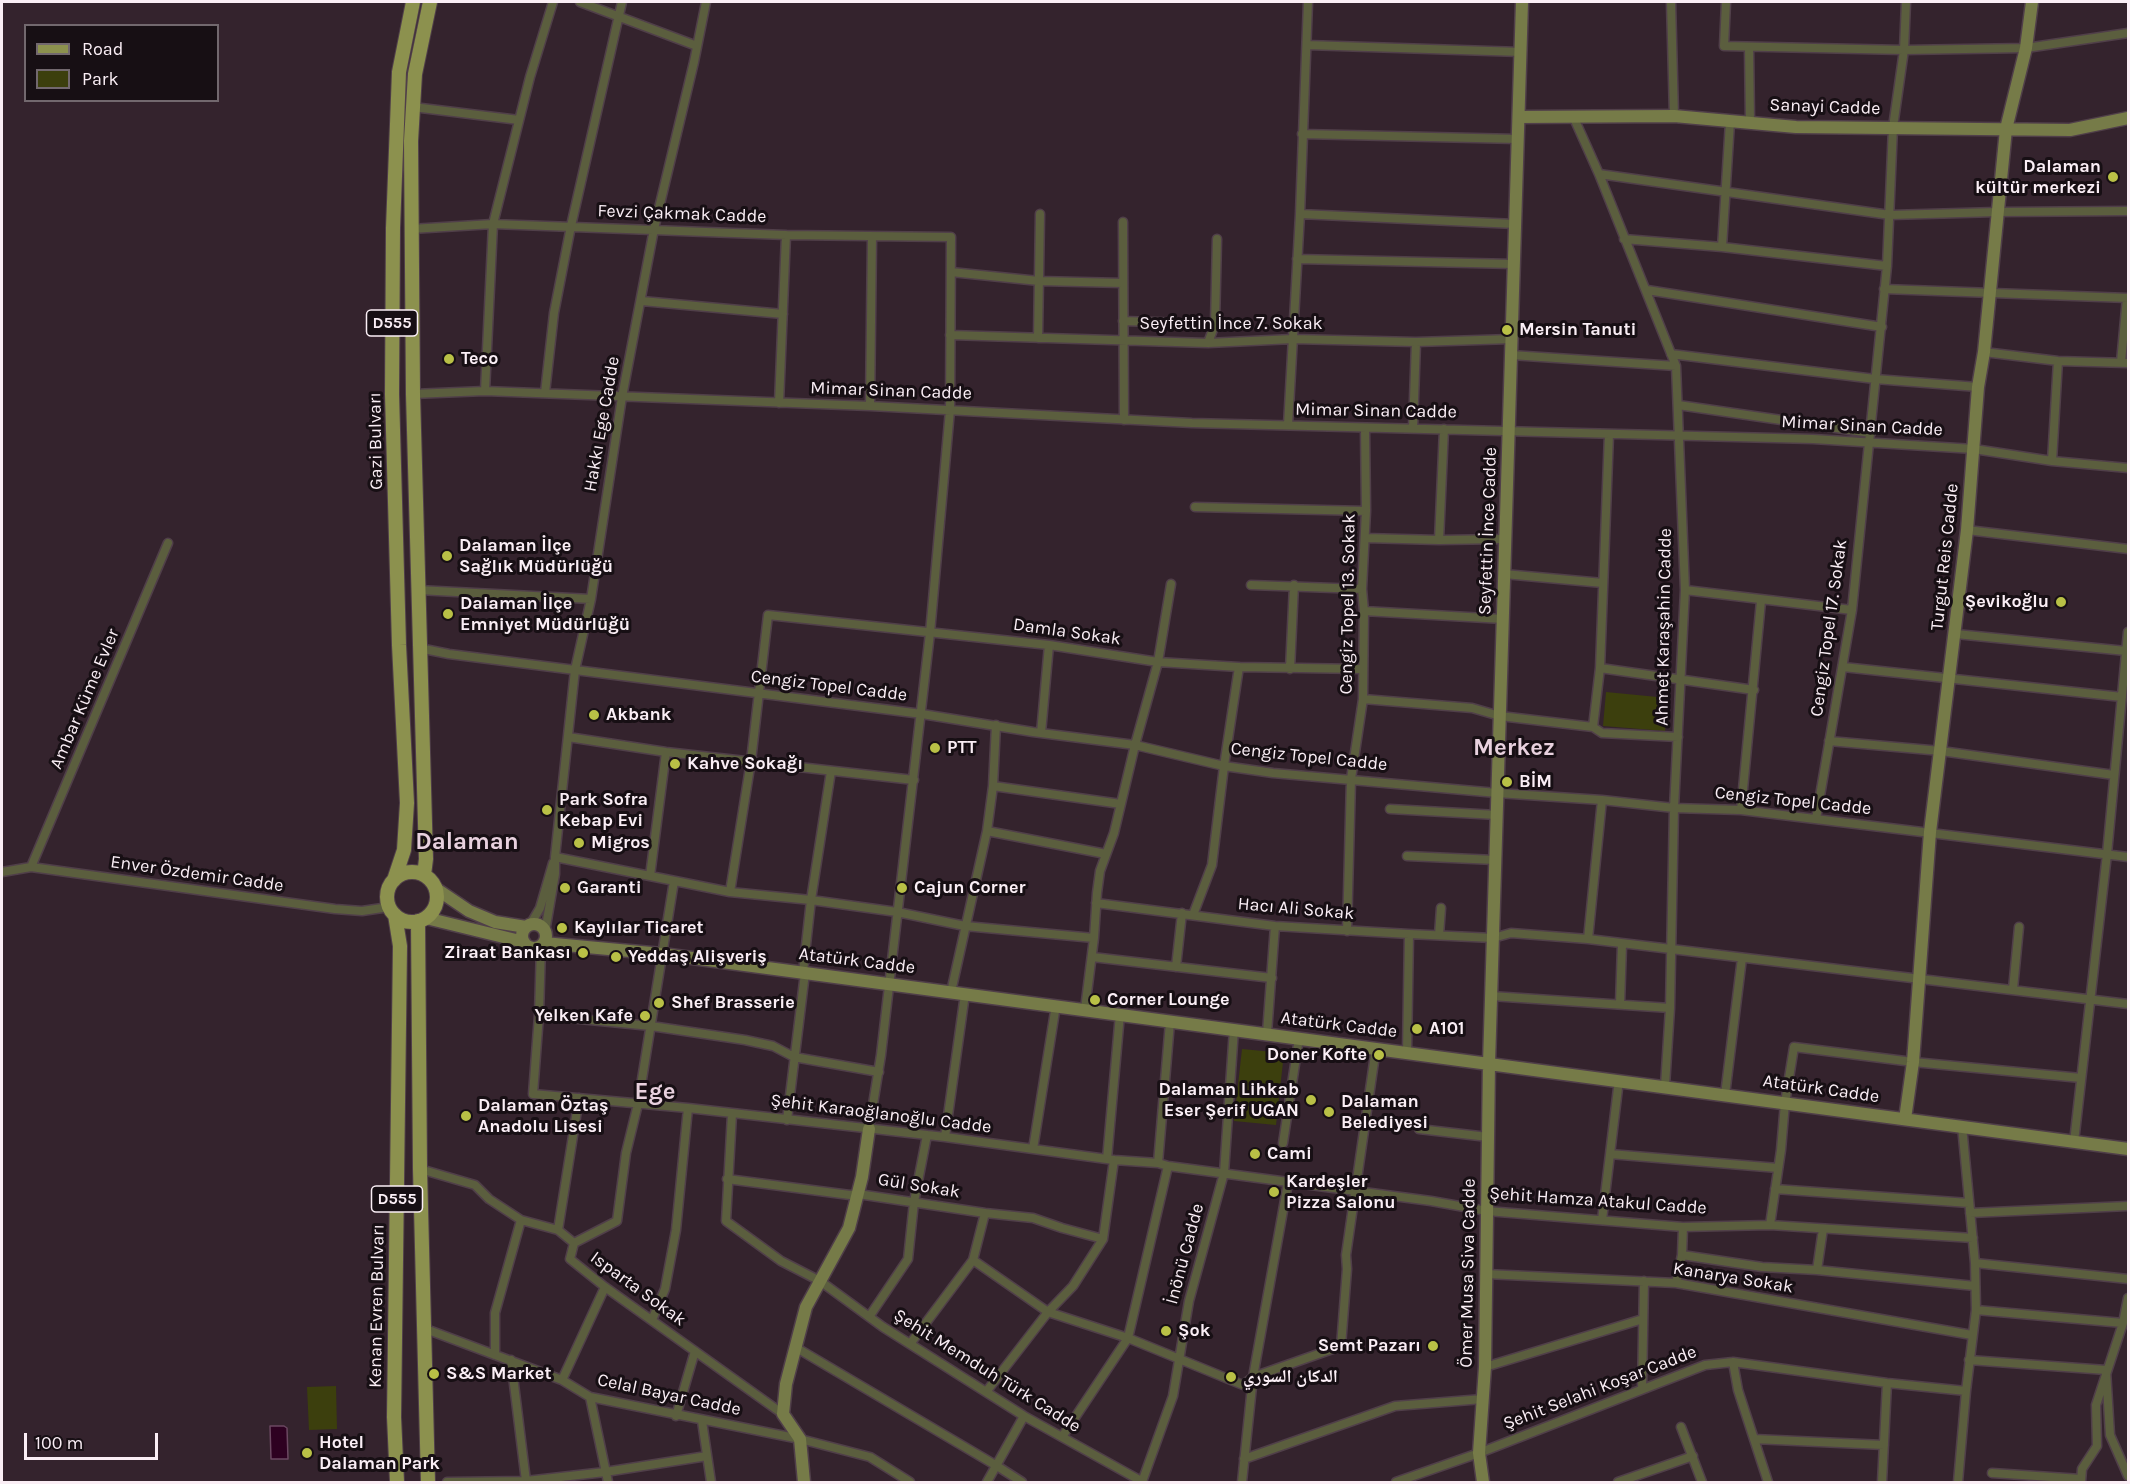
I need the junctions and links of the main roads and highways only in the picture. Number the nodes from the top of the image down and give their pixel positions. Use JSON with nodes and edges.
{"nodes":[{"id":1,"x":413,"y":2,"type":"edge"},
{"id":2,"x":430,"y":2,"type":"edge"},
{"id":3,"x":1522,"y":2,"type":"edge"},
{"id":4,"x":2032,"y":2,"type":"edge"},
{"id":5,"x":1519,"y":117,"type":"junction"},
{"id":6,"x":2128,"y":118,"type":"edge"},
{"id":7,"x":2006,"y":129,"type":"junction"},
{"id":8,"x":424,"y":875,"type":"junction"},
{"id":9,"x":394,"y":880,"type":"junction"},
{"id":10,"x":435,"y":888,"type":"junction"},
{"id":11,"x":392,"y":911,"type":"junction"},
{"id":12,"x":422,"y":919,"type":"junction"},
{"id":13,"x":528,"y":926,"type":"junction"},
{"id":14,"x":543,"y":940,"type":"junction"},
{"id":15,"x":524,"y":942,"type":"junction"},
{"id":16,"x":1489,"y":1063,"type":"junction"},
{"id":17,"x":1905,"y":1119,"type":"junction"},
{"id":18,"x":869,"y":1129,"type":"road end"},
{"id":19,"x":2128,"y":1149,"type":"edge"},
{"id":20,"x":397,"y":1482,"type":"edge"},
{"id":21,"x":428,"y":1482,"type":"edge"},
{"id":22,"x":804,"y":1482,"type":"edge"},
{"id":23,"x":1483,"y":1482,"type":"edge"}],
"edges":[{"from":1,"to":9,"type":"main road","name":"Gazi Bulvarı","number":"D555"},
{"from":2,"to":8,"type":"main road","name":"Gazi Bulvarı","number":"D555"},
{"from":3,"to":5,"type":"main road","name":"Seyfettin İnce Cadde"},
{"from":4,"to":7,"type":"main road","name":"Turgut Reis Cadde"},
{"from":5,"to":7,"type":"main road","name":"Sanayi Cadde"},
{"from":5,"to":16,"type":"main road","name":"Seyfettin İnce Cadde"},
{"from":6,"to":7,"type":"main road","name":"Sanayi Cadde"},
{"from":7,"to":17,"type":"main road","name":"Turgut Reis Cadde"},
{"from":8,"to":9,"type":"main road"},
{"from":8,"to":10,"type":"main road"},
{"from":9,"to":11,"type":"main road"},
{"from":10,"to":12,"type":"main road"},
{"from":10,"to":13,"type":"main road"},
{"from":11,"to":12,"type":"main road"},
{"from":11,"to":20,"type":"main road","name":"Kenan Evren Bulvarı","number":"D555"},
{"from":12,"to":15,"type":"main road"},
{"from":12,"to":21,"type":"main road","number":"D555"},
{"from":13,"to":14,"type":"main road"},
{"from":13,"to":15,"type":"main road"},
{"from":14,"to":15,"type":"main road"},
{"from":14,"to":16,"type":"main road","name":"Atatürk Cadde"},
{"from":16,"to":17,"type":"main road","name":"Atatürk Cadde"},
{"from":16,"to":23,"type":"main road","name":"Ömer Musa Siva Cadde"},
{"from":17,"to":19,"type":"main road","name":"Atatürk Cadde"},
{"from":18,"to":22,"type":"main road"}]}
